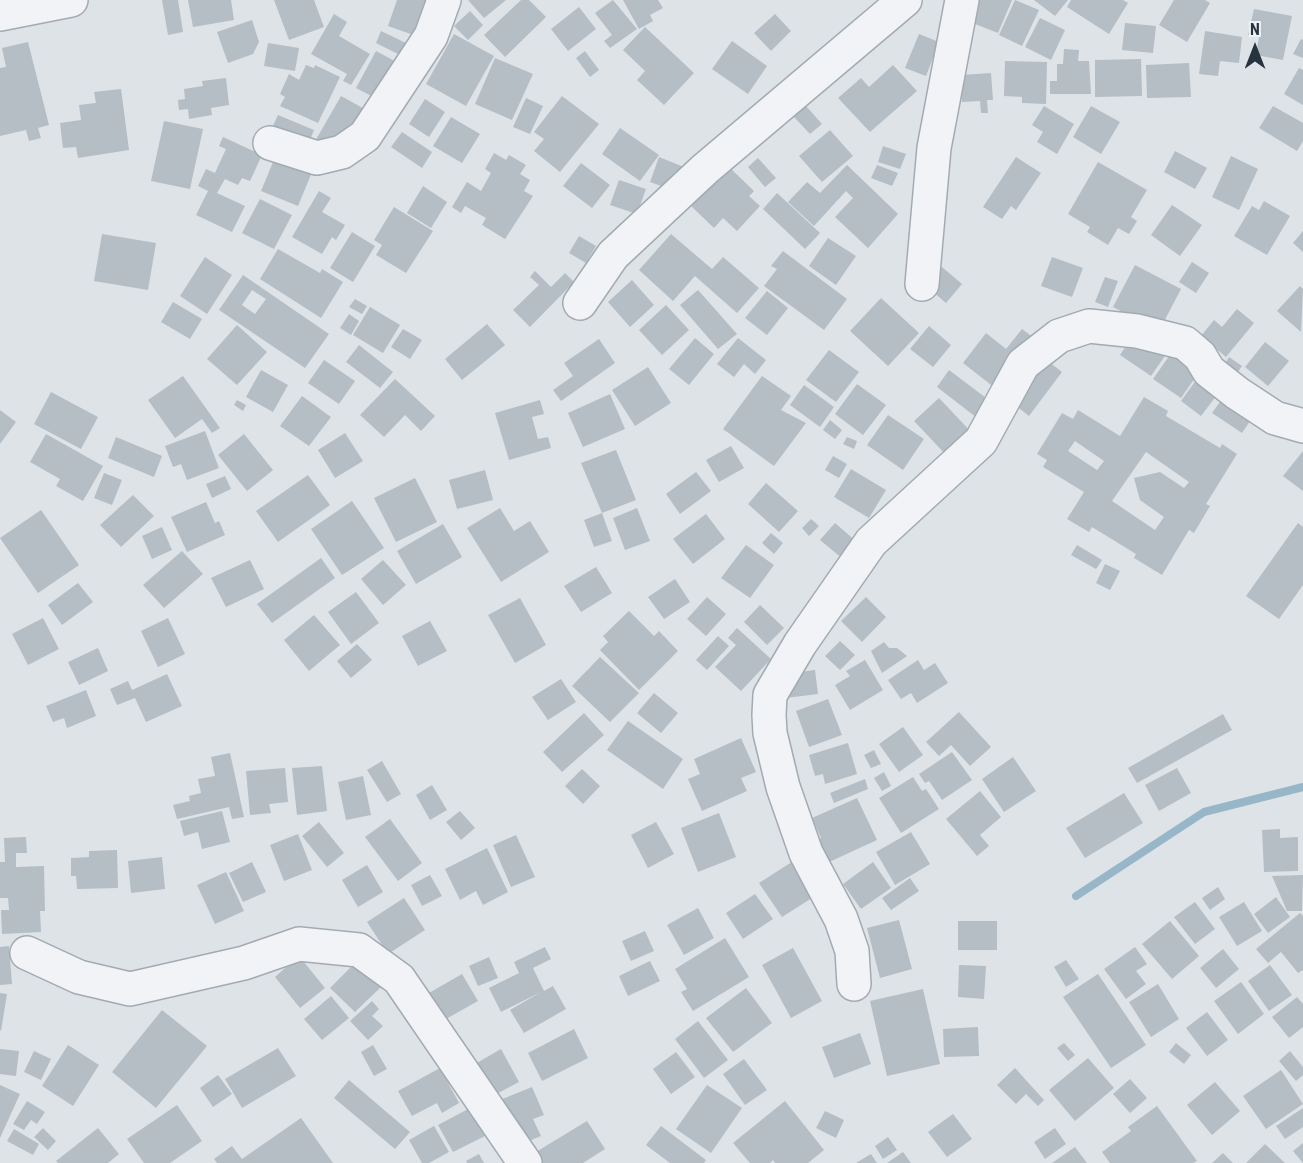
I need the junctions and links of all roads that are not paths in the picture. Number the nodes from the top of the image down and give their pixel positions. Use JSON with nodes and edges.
{"nodes":[{"id":1,"x":71,"y":0,"type":"edge"},
{"id":2,"x":444,"y":0,"type":"edge"},
{"id":3,"x":904,"y":0,"type":"edge"},
{"id":4,"x":962,"y":0,"type":"edge"},
{"id":5,"x":0,"y":14,"type":"edge"},
{"id":6,"x":270,"y":143,"type":"dead end"},
{"id":7,"x":922,"y":284,"type":"dead end"},
{"id":8,"x":580,"y":303,"type":"dead end"},
{"id":9,"x":1303,"y":426,"type":"edge"},
{"id":10,"x":27,"y":953,"type":"dead end"},
{"id":11,"x":854,"y":984,"type":"dead end"},
{"id":12,"x":525,"y":1163,"type":"edge"}],
"edges":[{"from":1,"to":5,"type":"street"},
{"from":2,"to":6,"type":"street"},
{"from":3,"to":8,"type":"street"},
{"from":4,"to":7,"type":"street"},
{"from":9,"to":11,"type":"street"},
{"from":10,"to":12,"type":"street"}]}
